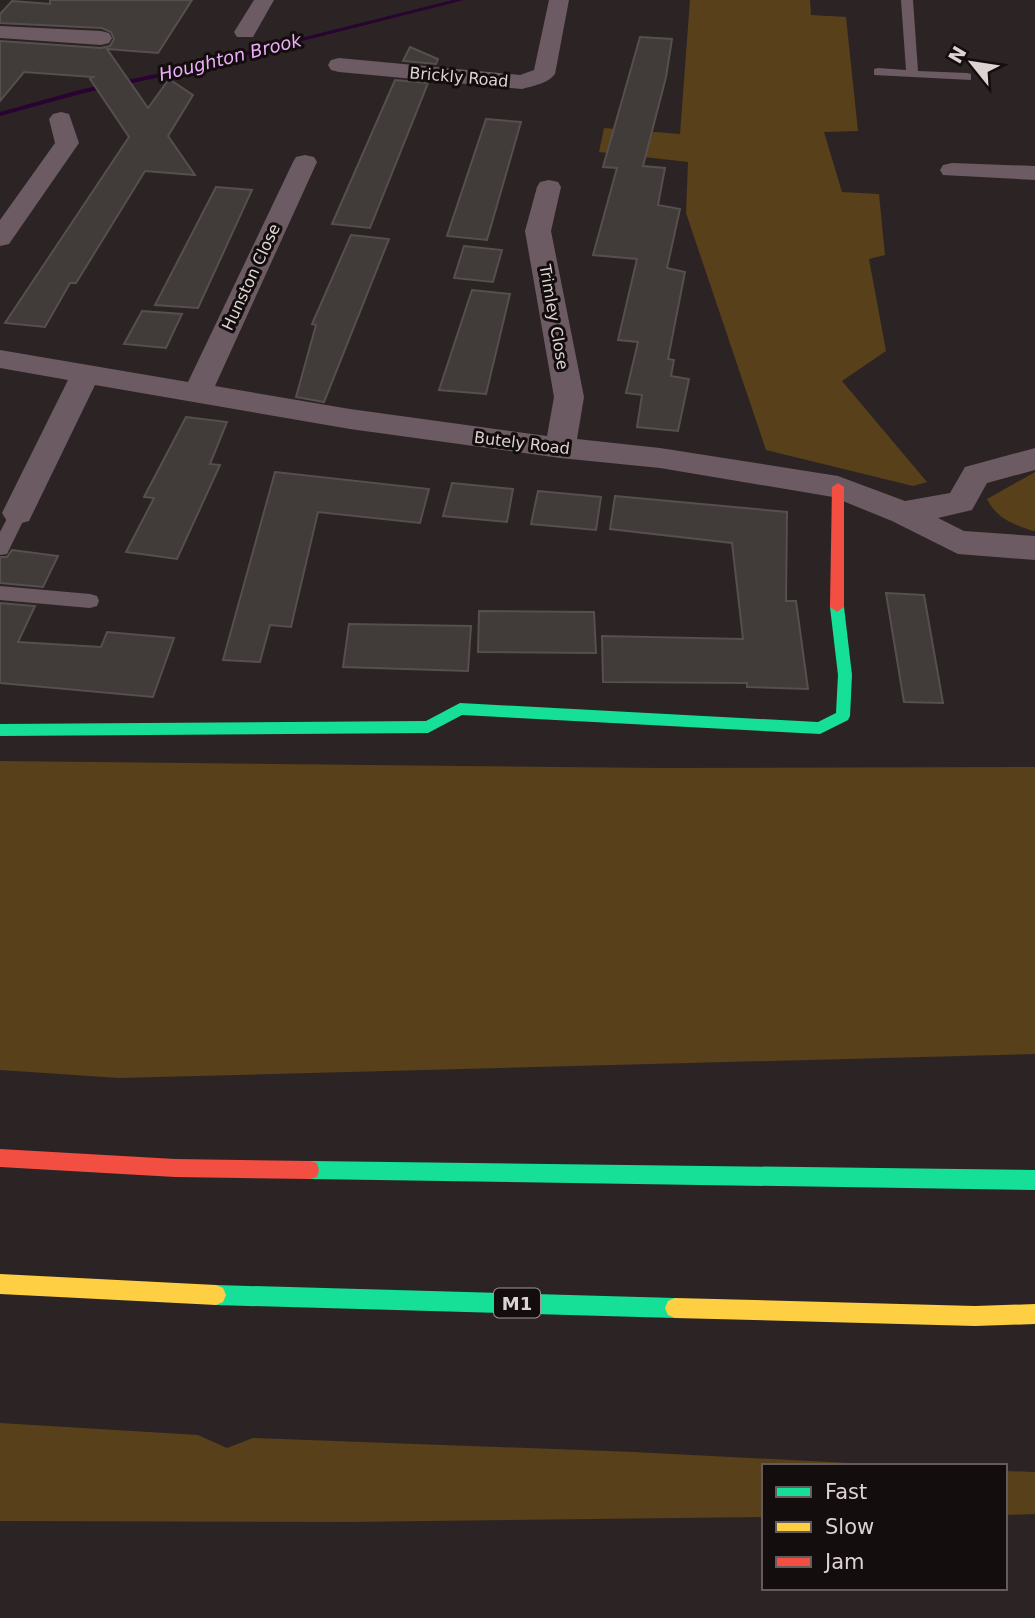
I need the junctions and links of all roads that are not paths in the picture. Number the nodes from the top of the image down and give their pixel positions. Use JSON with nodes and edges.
{"nodes":[{"id":1,"x":264,"y":0,"type":"edge"},
{"id":2,"x":559,"y":0,"type":"edge"},
{"id":3,"x":906,"y":0,"type":"edge"},
{"id":4,"x":0,"y":32,"type":"edge"},
{"id":5,"x":245,"y":32,"type":"dead end"},
{"id":6,"x":101,"y":38,"type":"dead end"},
{"id":7,"x":339,"y":65,"type":"dead end"},
{"id":8,"x":878,"y":72,"type":"dead end"},
{"id":9,"x":912,"y":74,"type":"junction"},
{"id":10,"x":967,"y":77,"type":"dead end"},
{"id":11,"x":61,"y":118,"type":"dead end"},
{"id":12,"x":305,"y":162,"type":"dead end"},
{"id":13,"x":952,"y":170,"type":"dead end"},
{"id":14,"x":1035,"y":173,"type":"edge"},
{"id":15,"x":549,"y":187,"type":"dead end"},
{"id":16,"x":0,"y":238,"type":"edge"},
{"id":17,"x":0,"y":359,"type":"edge"},
{"id":18,"x":85,"y":374,"type":"junction"},
{"id":19,"x":198,"y":392,"type":"junction"},
{"id":20,"x":560,"y":448,"type":"junction"},
{"id":21,"x":1035,"y":459,"type":"edge"},
{"id":22,"x":838,"y":487,"type":"junction"},
{"id":23,"x":961,"y":502,"type":"junction"},
{"id":24,"x":18,"y":513,"type":"joint"},
{"id":25,"x":902,"y":513,"type":"junction"},
{"id":26,"x":996,"y":545,"type":"junction"},
{"id":27,"x":1035,"y":548,"type":"edge"},
{"id":28,"x":1,"y":549,"type":"edge"},
{"id":29,"x":0,"y":593,"type":"edge"},
{"id":30,"x":90,"y":601,"type":"dead end"},
{"id":31,"x":0,"y":730,"type":"edge"},
{"id":32,"x":0,"y":1158,"type":"edge"},
{"id":33,"x":1035,"y":1180,"type":"edge"},
{"id":34,"x":0,"y":1284,"type":"edge"},
{"id":35,"x":1035,"y":1314,"type":"edge"}],
"edges":[{"from":1,"to":5,"type":"street"},
{"from":2,"to":7,"type":"street","name":"Brickly Road"},
{"from":3,"to":9,"type":"lane"},
{"from":4,"to":6,"type":"street"},
{"from":8,"to":9,"type":"lane"},
{"from":9,"to":10,"type":"lane"},
{"from":11,"to":16,"type":"street"},
{"from":12,"to":19,"type":"street","name":"Hunston Close"},
{"from":13,"to":14,"type":"street"},
{"from":15,"to":20,"type":"street","name":"Trimley Close"},
{"from":17,"to":18,"type":"street","name":"Butely Road"},
{"from":18,"to":19,"type":"street","name":"Butely Road"},
{"from":18,"to":24,"type":"street"},
{"from":19,"to":20,"type":"street","name":"Butely Road"},
{"from":20,"to":22,"type":"street","name":"Butely Road"},
{"from":21,"to":23,"type":"street"},
{"from":22,"to":25,"type":"street","name":"Butely Road"},
{"from":22,"to":31,"type":"main road"},
{"from":23,"to":25,"type":"street"},
{"from":23,"to":26,"type":"street"},
{"from":24,"to":28,"type":"lane"},
{"from":25,"to":26,"type":"street","name":"Butely Road"},
{"from":26,"to":27,"type":"street","name":"Butely Road"},
{"from":29,"to":30,"type":"lane"},
{"from":32,"to":33,"type":"main road"},
{"from":34,"to":35,"type":"main road","number":"M1"}]}
